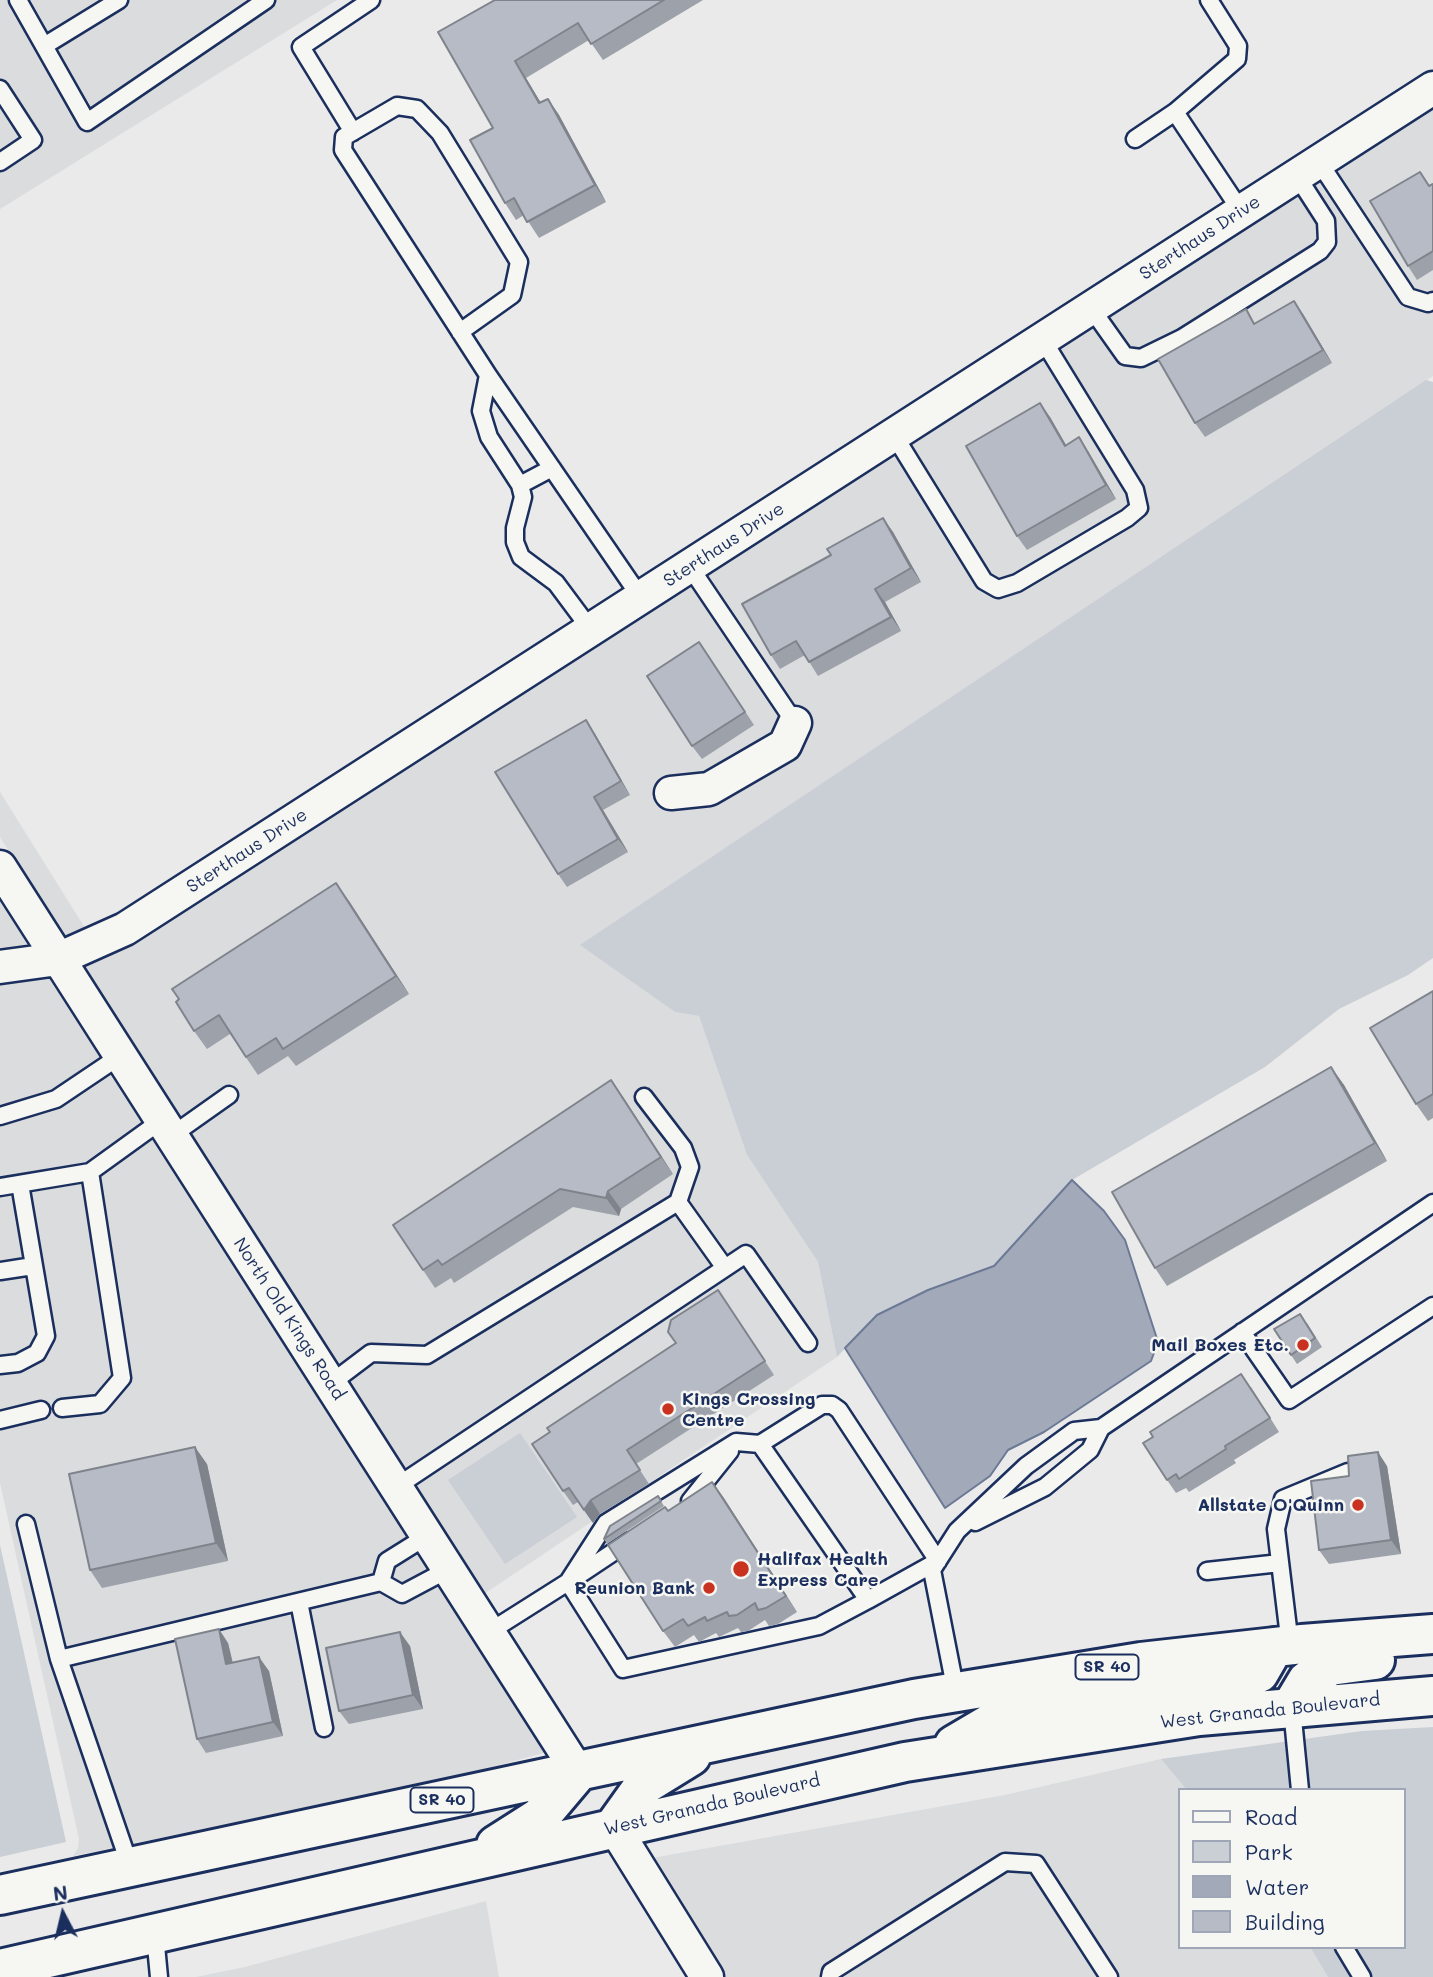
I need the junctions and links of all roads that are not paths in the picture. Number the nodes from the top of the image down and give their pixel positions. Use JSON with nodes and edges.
{"nodes":[{"id":1,"x":18,"y":0,"type":"edge"},
{"id":2,"x":119,"y":0,"type":"edge"},
{"id":3,"x":266,"y":0,"type":"edge"},
{"id":4,"x":371,"y":0,"type":"edge"},
{"id":5,"x":1209,"y":0,"type":"edge"},
{"id":6,"x":44,"y":46,"type":"junction"},
{"id":7,"x":0,"y":89,"type":"edge"},
{"id":8,"x":1431,"y":95,"type":"edge"},
{"id":9,"x":1175,"y":112,"type":"junction"},
{"id":10,"x":354,"y":132,"type":"junction"},
{"id":11,"x":1135,"y":139,"type":"dead end"},
{"id":12,"x":0,"y":162,"type":"edge"},
{"id":13,"x":1308,"y":169,"type":"junction"},
{"id":14,"x":1241,"y":211,"type":"junction"},
{"id":15,"x":1433,"y":301,"type":"edge"},
{"id":16,"x":1091,"y":308,"type":"junction"},
{"id":17,"x":460,"y":332,"type":"junction"},
{"id":18,"x":1042,"y":340,"type":"junction"},
{"id":19,"x":488,"y":376,"type":"junction"},
{"id":20,"x":894,"y":435,"type":"junction"},
{"id":21,"x":552,"y":468,"type":"junction"},
{"id":22,"x":520,"y":485,"type":"junction"},
{"id":23,"x":690,"y":567,"type":"junction"},
{"id":24,"x":641,"y":598,"type":"junction"},
{"id":25,"x":591,"y":630,"type":"junction"},
{"id":26,"x":795,"y":723,"type":"joint"},
{"id":27,"x":671,"y":793,"type":"dead end"},
{"id":28,"x":0,"y":867,"type":"edge"},
{"id":29,"x":58,"y":959,"type":"junction"},
{"id":30,"x":0,"y":967,"type":"edge"},
{"id":31,"x":120,"y":1055,"type":"junction"},
{"id":32,"x":229,"y":1095,"type":"dead end"},
{"id":33,"x":644,"y":1097,"type":"dead end"},
{"id":34,"x":0,"y":1116,"type":"edge"},
{"id":35,"x":167,"y":1128,"type":"junction"},
{"id":36,"x":90,"y":1172,"type":"junction"},
{"id":37,"x":20,"y":1184,"type":"junction"},
{"id":38,"x":0,"y":1187,"type":"edge"},
{"id":39,"x":678,"y":1202,"type":"junction"},
{"id":40,"x":1433,"y":1203,"type":"edge"},
{"id":41,"x":33,"y":1266,"type":"junction"},
{"id":42,"x":725,"y":1268,"type":"junction"},
{"id":43,"x":0,"y":1271,"type":"edge"},
{"id":44,"x":1433,"y":1306,"type":"edge"},
{"id":45,"x":1242,"y":1332,"type":"junction"},
{"id":46,"x":808,"y":1343,"type":"dead end"},
{"id":47,"x":0,"y":1365,"type":"edge"},
{"id":48,"x":330,"y":1384,"type":"junction"},
{"id":49,"x":62,"y":1408,"type":"dead end"},
{"id":50,"x":41,"y":1410,"type":"dead end"},
{"id":51,"x":0,"y":1420,"type":"edge"},
{"id":52,"x":1101,"y":1428,"type":"junction"},
{"id":53,"x":736,"y":1442,"type":"junction"},
{"id":54,"x":760,"y":1444,"type":"junction"},
{"id":55,"x":1348,"y":1472,"type":"edge"},
{"id":56,"x":396,"y":1487,"type":"junction"},
{"id":57,"x":673,"y":1513,"type":"edge"},
{"id":58,"x":26,"y":1524,"type":"dead end"},
{"id":59,"x":649,"y":1528,"type":"edge"},
{"id":60,"x":957,"y":1531,"type":"junction"},
{"id":61,"x":427,"y":1536,"type":"junction"},
{"id":62,"x":938,"y":1561,"type":"junction"},
{"id":63,"x":1280,"y":1563,"type":"junction"},
{"id":64,"x":449,"y":1569,"type":"junction"},
{"id":65,"x":1207,"y":1571,"type":"dead end"},
{"id":66,"x":381,"y":1582,"type":"junction"},
{"id":67,"x":568,"y":1582,"type":"junction"},
{"id":68,"x":868,"y":1600,"type":"junction"},
{"id":69,"x":299,"y":1602,"type":"junction"},
{"id":70,"x":489,"y":1632,"type":"junction"},
{"id":71,"x":1433,"y":1634,"type":"edge"},
{"id":72,"x":1282,"y":1646,"type":"junction"},
{"id":73,"x":1433,"y":1655,"type":"edge"},
{"id":74,"x":60,"y":1659,"type":"junction"},
{"id":75,"x":956,"y":1692,"type":"junction"},
{"id":76,"x":1433,"y":1696,"type":"edge"},
{"id":77,"x":1292,"y":1706,"type":"junction"},
{"id":78,"x":324,"y":1728,"type":"dead end"},
{"id":79,"x":713,"y":1741,"type":"junction"},
{"id":80,"x":931,"y":1758,"type":"junction"},
{"id":81,"x":578,"y":1772,"type":"junction"},
{"id":82,"x":1300,"y":1788,"type":"edge"},
{"id":83,"x":614,"y":1827,"type":"junction"},
{"id":84,"x":471,"y":1861,"type":"junction"},
{"id":85,"x":130,"y":1866,"type":"junction"},
{"id":86,"x":0,"y":1895,"type":"edge"},
{"id":87,"x":155,"y":1935,"type":"junction"},
{"id":88,"x":1345,"y":1949,"type":"edge"},
{"id":89,"x":0,"y":1969,"type":"edge"},
{"id":90,"x":159,"y":1977,"type":"edge"},
{"id":91,"x":707,"y":1977,"type":"edge"},
{"id":92,"x":830,"y":1977,"type":"edge"},
{"id":93,"x":1109,"y":1977,"type":"edge"},
{"id":94,"x":1362,"y":1977,"type":"edge"}],
"edges":[{"from":1,"to":6,"type":"lane"},
{"from":2,"to":6,"type":"lane"},
{"from":3,"to":6,"type":"lane"},
{"from":4,"to":10,"type":"lane"},
{"from":5,"to":9,"type":"lane"},
{"from":7,"to":12,"type":"lane"},
{"from":8,"to":13,"type":"street","name":"Sterthaus Drive"},
{"from":9,"to":11,"type":"lane"},
{"from":9,"to":14,"type":"lane"},
{"from":10,"to":17,"type":"lane"},
{"from":10,"to":17,"type":"lane"},
{"from":13,"to":14,"type":"street","name":"Sterthaus Drive"},
{"from":13,"to":15,"type":"lane"},
{"from":13,"to":16,"type":"lane"},
{"from":14,"to":16,"type":"street","name":"Sterthaus Drive"},
{"from":16,"to":18,"type":"street","name":"Sterthaus Drive"},
{"from":17,"to":19,"type":"lane"},
{"from":18,"to":20,"type":"street","name":"Sterthaus Drive"},
{"from":18,"to":20,"type":"lane"},
{"from":19,"to":21,"type":"lane"},
{"from":19,"to":22,"type":"lane"},
{"from":20,"to":23,"type":"street","name":"Sterthaus Drive"},
{"from":21,"to":22,"type":"lane"},
{"from":21,"to":24,"type":"lane"},
{"from":22,"to":25,"type":"lane"},
{"from":23,"to":24,"type":"street","name":"Sterthaus Drive"},
{"from":23,"to":26,"type":"lane"},
{"from":24,"to":25,"type":"street","name":"Sterthaus Drive"},
{"from":25,"to":29,"type":"street","name":"Sterthaus Drive"},
{"from":26,"to":27,"type":"street"},
{"from":28,"to":29,"type":"street","name":"North Old Kings Road"},
{"from":29,"to":30,"type":"street","name":"Sterthaus Drive"},
{"from":29,"to":31,"type":"street","name":"North Old Kings Road"},
{"from":31,"to":34,"type":"lane"},
{"from":31,"to":35,"type":"street","name":"North Old Kings Road"},
{"from":32,"to":35,"type":"lane"},
{"from":33,"to":39,"type":"lane"},
{"from":35,"to":36,"type":"lane"},
{"from":35,"to":48,"type":"street","name":"North Old Kings Road"},
{"from":36,"to":37,"type":"lane"},
{"from":36,"to":49,"type":"lane"},
{"from":37,"to":38,"type":"lane"},
{"from":37,"to":41,"type":"lane"},
{"from":39,"to":42,"type":"lane"},
{"from":39,"to":48,"type":"lane"},
{"from":40,"to":45,"type":"lane"},
{"from":41,"to":43,"type":"lane"},
{"from":41,"to":47,"type":"lane"},
{"from":42,"to":46,"type":"lane"},
{"from":42,"to":56,"type":"lane"},
{"from":44,"to":45,"type":"lane"},
{"from":45,"to":52,"type":"lane"},
{"from":48,"to":56,"type":"street","name":"North Old Kings Road"},
{"from":50,"to":51,"type":"lane"},
{"from":52,"to":60,"type":"lane"},
{"from":52,"to":60,"type":"lane"},
{"from":53,"to":54,"type":"lane"},
{"from":53,"to":57,"type":"lane"},
{"from":53,"to":67,"type":"lane"},
{"from":54,"to":62,"type":"lane"},
{"from":54,"to":68,"type":"lane"},
{"from":55,"to":63,"type":"lane"},
{"from":56,"to":61,"type":"street","name":"North Old Kings Road"},
{"from":58,"to":74,"type":"lane"},
{"from":59,"to":67,"type":"lane"},
{"from":60,"to":62,"type":"lane"},
{"from":61,"to":64,"type":"street","name":"North Old Kings Road"},
{"from":61,"to":66,"type":"lane"},
{"from":62,"to":68,"type":"lane"},
{"from":62,"to":75,"type":"lane"},
{"from":63,"to":65,"type":"lane"},
{"from":63,"to":72,"type":"lane"},
{"from":64,"to":66,"type":"lane"},
{"from":64,"to":70,"type":"street","name":"North Old Kings Road"},
{"from":66,"to":69,"type":"lane"},
{"from":67,"to":68,"type":"lane"},
{"from":67,"to":70,"type":"lane"},
{"from":69,"to":74,"type":"lane"},
{"from":69,"to":78,"type":"lane"},
{"from":70,"to":81,"type":"street","name":"North Old Kings Road"},
{"from":71,"to":72,"type":"main road","number":"SR 40"},
{"from":72,"to":75,"type":"main road","number":"SR 40"},
{"from":72,"to":80,"type":"main road"},
{"from":73,"to":77,"type":"main road"},
{"from":74,"to":85,"type":"lane"},
{"from":75,"to":79,"type":"main road","number":"SR 40"},
{"from":76,"to":77,"type":"main road","name":"West Granada Boulevard"},
{"from":77,"to":80,"type":"main road","name":"West Granada Boulevard"},
{"from":77,"to":82,"type":"lane"},
{"from":79,"to":81,"type":"main road","number":"SR 40"},
{"from":79,"to":83,"type":"main road"},
{"from":80,"to":83,"type":"main road","name":"West Granada Boulevard"},
{"from":81,"to":84,"type":"main road"},
{"from":81,"to":85,"type":"main road","number":"SR 40"},
{"from":83,"to":84,"type":"main road","name":"West Granada Boulevard"},
{"from":83,"to":91,"type":"street"},
{"from":84,"to":87,"type":"main road","name":"West Granada Boulevard"},
{"from":85,"to":86,"type":"main road","number":"SR 40"},
{"from":87,"to":89,"type":"main road","name":"West Granada Boulevard"},
{"from":87,"to":90,"type":"lane"},
{"from":88,"to":94,"type":"lane"},
{"from":92,"to":93,"type":"lane"}]}
